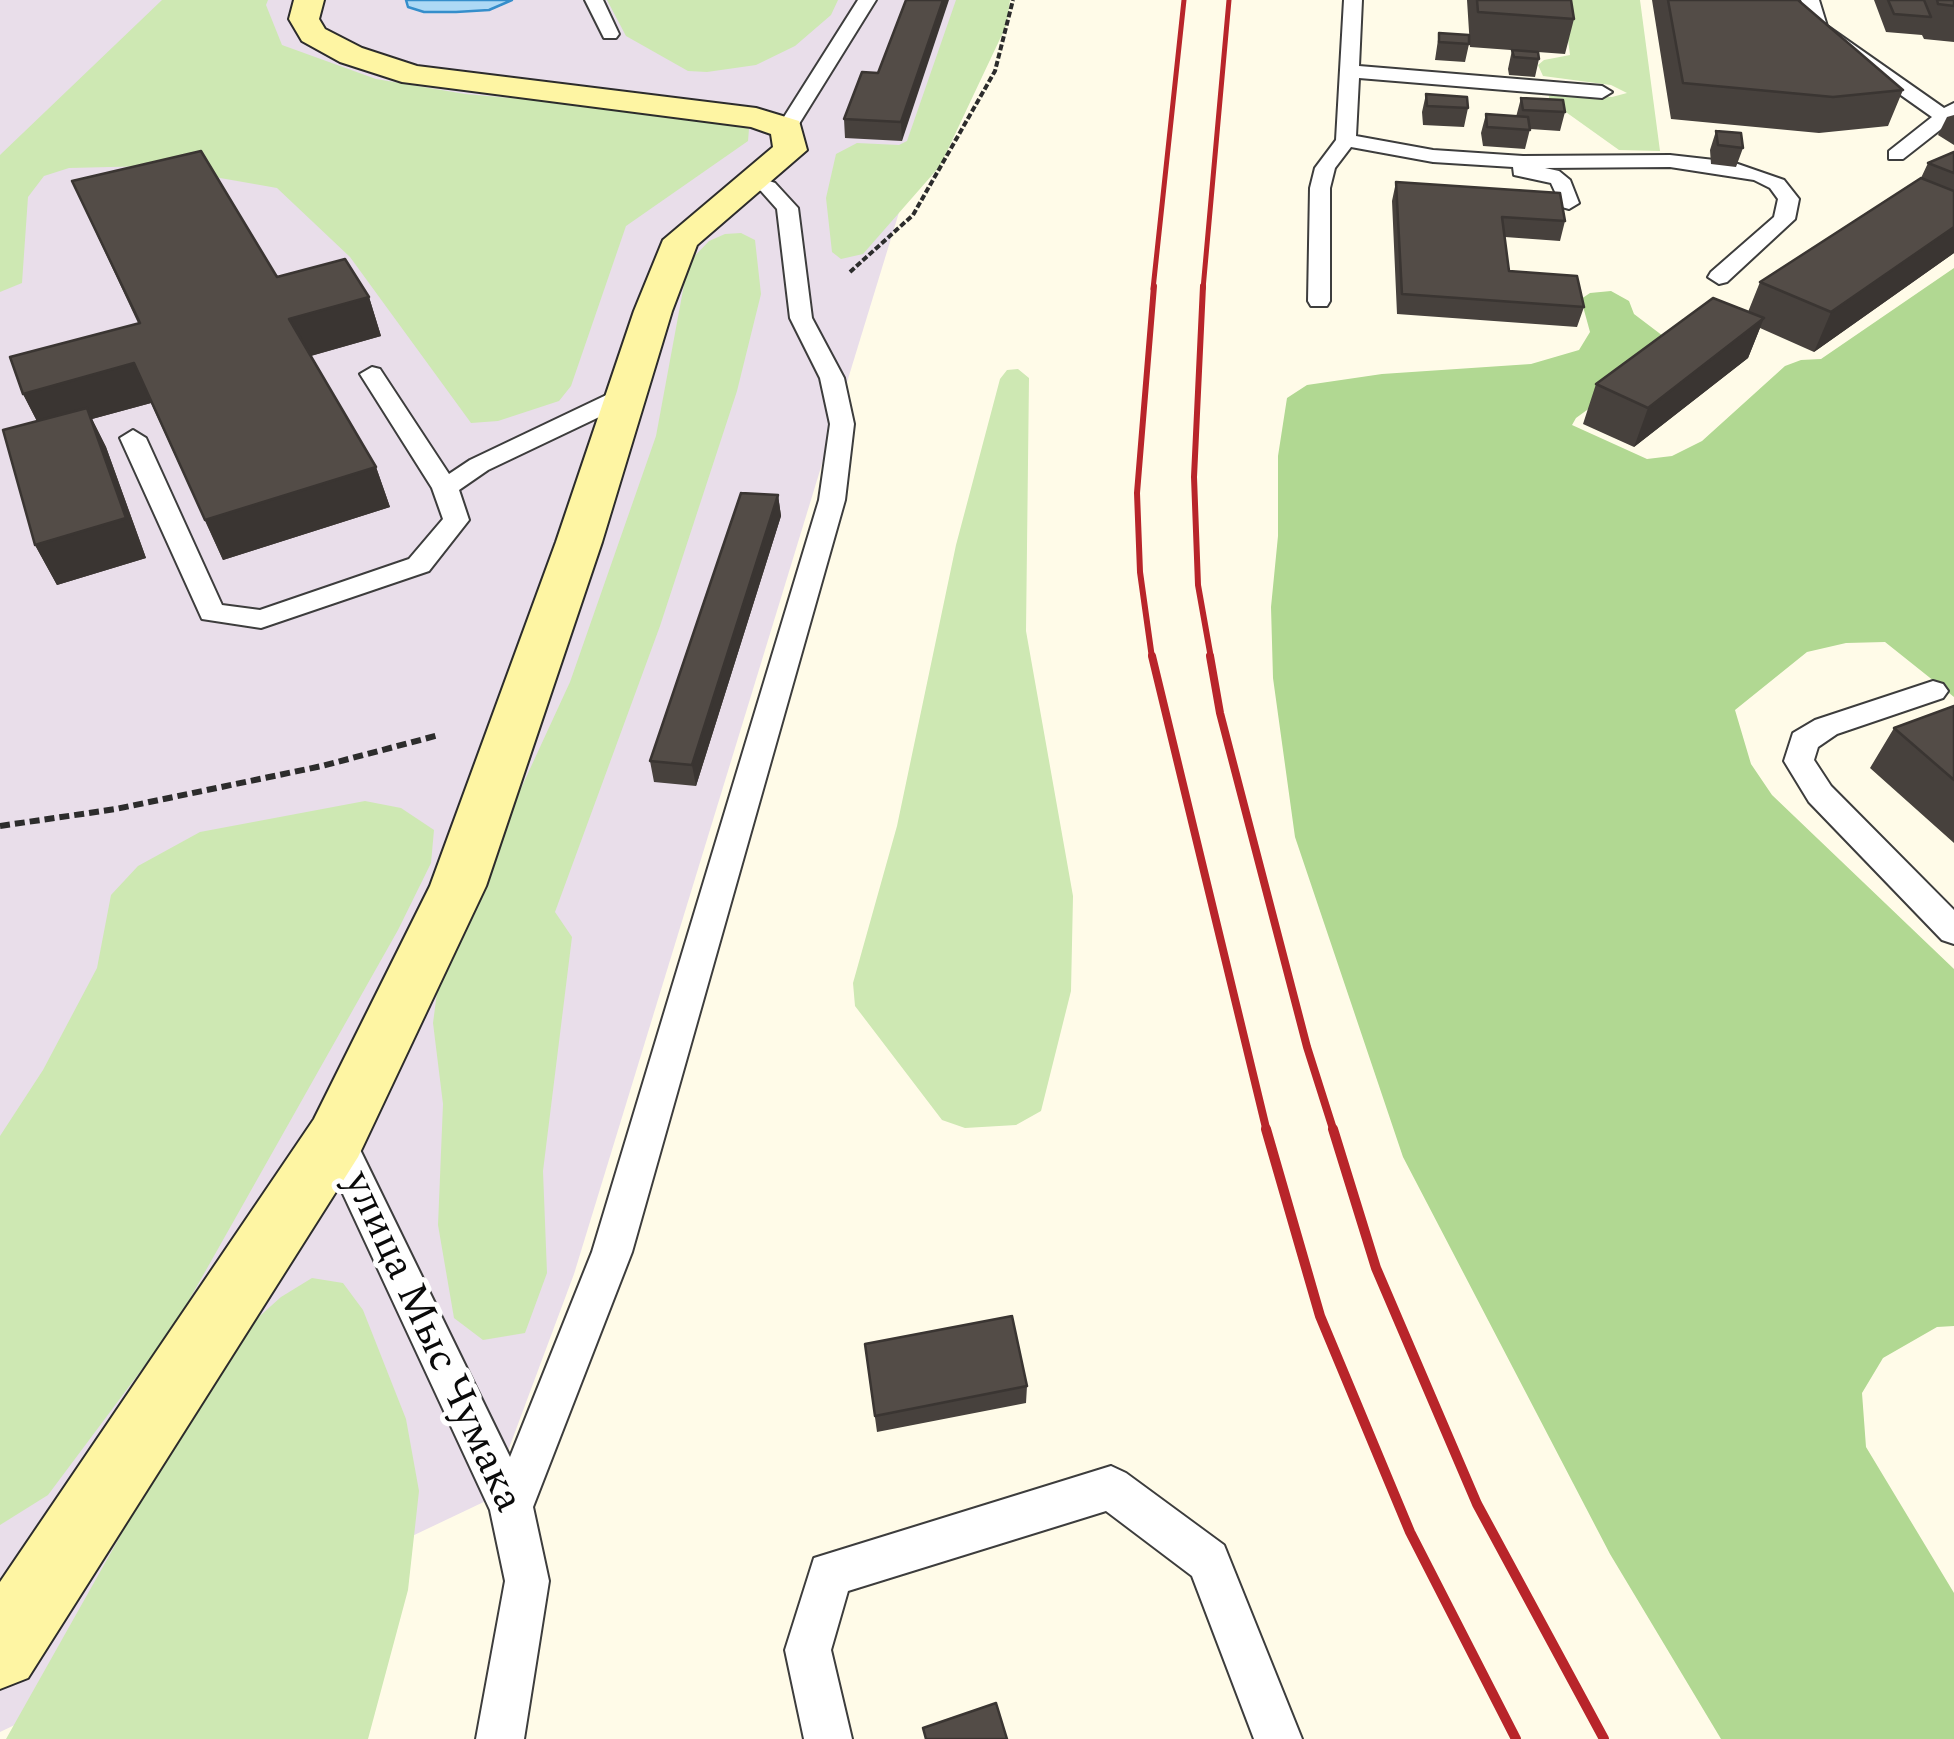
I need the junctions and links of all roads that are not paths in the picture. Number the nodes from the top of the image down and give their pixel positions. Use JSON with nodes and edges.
{"nodes":[{"id":1,"x":309,"y":0,"type":"edge"},
{"id":2,"x":594,"y":0,"type":"edge"},
{"id":3,"x":867,"y":0,"type":"edge"},
{"id":4,"x":1353,"y":0,"type":"edge"},
{"id":5,"x":1810,"y":0,"type":"edge"},
{"id":6,"x":610,"y":34,"type":"dead end"},
{"id":7,"x":1347,"y":71,"type":"junction"},
{"id":8,"x":1602,"y":92,"type":"dead end"},
{"id":9,"x":1949,"y":113,"type":"edge"},
{"id":10,"x":787,"y":128,"type":"junction"},
{"id":11,"x":1346,"y":140,"type":"junction"},
{"id":12,"x":1896,"y":154,"type":"dead end"},
{"id":13,"x":1458,"y":158,"type":"junction"},
{"id":14,"x":753,"y":181,"type":"junction"},
{"id":15,"x":1569,"y":204,"type":"dead end"},
{"id":16,"x":1719,"y":277,"type":"dead end"},
{"id":17,"x":1319,"y":300,"type":"dead end"},
{"id":18,"x":372,"y":374,"type":"dead end"},
{"id":19,"x":628,"y":394,"type":"junction"},
{"id":20,"x":132,"y":438,"type":"dead end"},
{"id":21,"x":445,"y":488,"type":"junction"},
{"id":22,"x":1933,"y":691,"type":"dead end"},
{"id":23,"x":1954,"y":931,"type":"edge"},
{"id":24,"x":336,"y":1138,"type":"junction"},
{"id":25,"x":511,"y":1507,"type":"junction"},
{"id":26,"x":0,"y":1650,"type":"edge"},
{"id":27,"x":500,"y":1739,"type":"edge"},
{"id":28,"x":828,"y":1739,"type":"edge"},
{"id":29,"x":1278,"y":1739,"type":"edge"}],
"edges":[{"from":1,"to":10,"type":"street"},
{"from":2,"to":6,"type":"lane"},
{"from":3,"to":10,"type":"lane"},
{"from":4,"to":7,"type":"lane"},
{"from":5,"to":9,"type":"lane"},
{"from":7,"to":8,"type":"lane"},
{"from":7,"to":11,"type":"lane"},
{"from":9,"to":12,"type":"lane"},
{"from":10,"to":14,"type":"street"},
{"from":11,"to":13,"type":"lane"},
{"from":11,"to":17,"type":"lane"},
{"from":13,"to":15,"type":"lane"},
{"from":13,"to":16,"type":"lane"},
{"from":14,"to":19,"type":"street"},
{"from":14,"to":25,"type":"lane"},
{"from":18,"to":21,"type":"lane"},
{"from":19,"to":21,"type":"lane"},
{"from":19,"to":24,"type":"street"},
{"from":20,"to":21,"type":"lane"},
{"from":22,"to":23,"type":"lane"},
{"from":24,"to":25,"type":"lane","name":"улица Мыс Чумака"},
{"from":24,"to":26,"type":"street","name":"улица Мыс Чумака"},
{"from":25,"to":27,"type":"lane","name":"улица Мыс Чумака"},
{"from":28,"to":29,"type":"lane"}]}
